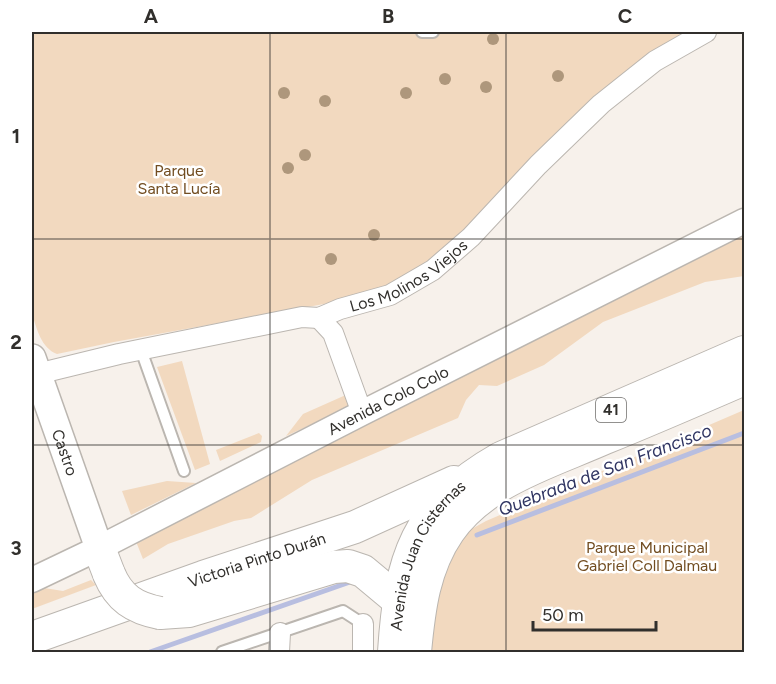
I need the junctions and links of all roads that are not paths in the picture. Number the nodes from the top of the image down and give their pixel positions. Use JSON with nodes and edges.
{"nodes":[{"id":1,"x":422,"y":32,"type":"edge"},
{"id":2,"x":433,"y":32,"type":"edge"},
{"id":3,"x":705,"y":32,"type":"edge"},
{"id":4,"x":744,"y":221,"type":"edge"},
{"id":5,"x":319,"y":318,"type":"junction"},
{"id":6,"x":141,"y":350,"type":"junction"},
{"id":7,"x":744,"y":352,"type":"edge"},
{"id":8,"x":34,"y":366,"type":"edge"},
{"id":9,"x":744,"y":379,"type":"edge"},
{"id":10,"x":362,"y":413,"type":"junction"},
{"id":11,"x":480,"y":470,"type":"junction"},
{"id":12,"x":184,"y":471,"type":"dead end"},
{"id":13,"x":355,"y":527,"type":"junction"},
{"id":14,"x":104,"y":561,"type":"junction"},
{"id":15,"x":32,"y":580,"type":"edge"},
{"id":16,"x":256,"y":589,"type":"junction"},
{"id":17,"x":399,"y":601,"type":"junction"},
{"id":18,"x":363,"y":624,"type":"joint"},
{"id":19,"x":280,"y":633,"type":"junction"},
{"id":20,"x":32,"y":638,"type":"edge"},
{"id":21,"x":222,"y":652,"type":"edge"},
{"id":22,"x":279,"y":652,"type":"edge"},
{"id":23,"x":363,"y":652,"type":"edge"},
{"id":24,"x":394,"y":652,"type":"edge"},
{"id":25,"x":416,"y":652,"type":"edge"}],
"edges":[{"from":1,"to":2,"type":"lane"},
{"from":3,"to":5,"type":"street","name":"Los Molinos Viejos"},
{"from":4,"to":10,"type":"street","name":"Avenida Colo Colo"},
{"from":5,"to":6,"type":"street","name":"Los Molinos Viejos"},
{"from":5,"to":10,"type":"street"},
{"from":6,"to":8,"type":"street","name":"Los Molinos Viejos"},
{"from":6,"to":12,"type":"lane"},
{"from":7,"to":11,"type":"main road","number":"41"},
{"from":8,"to":14,"type":"main road","name":"Castro"},
{"from":9,"to":25,"type":"main road","name":"Avenida Juan Cisternas","number":"41"},
{"from":10,"to":14,"type":"street","name":"Avenida Colo Colo"},
{"from":11,"to":13,"type":"main road","name":"Victoria Pinto Durán"},
{"from":11,"to":17,"type":"main road","name":"Avenida Juan Cisternas","number":"41"},
{"from":13,"to":16,"type":"main road"},
{"from":13,"to":20,"type":"main road","name":"Victoria Pinto Durán"},
{"from":14,"to":15,"type":"street","name":"Avenida Colo Colo"},
{"from":14,"to":16,"type":"main road","bridge":true},
{"from":16,"to":17,"type":"main road"},
{"from":17,"to":24,"type":"main road","name":"Avenida Juan Cisternas","number":"41"},
{"from":18,"to":19,"type":"lane"},
{"from":18,"to":23,"type":"street"},
{"from":19,"to":21,"type":"lane"},
{"from":19,"to":22,"type":"street"}]}
